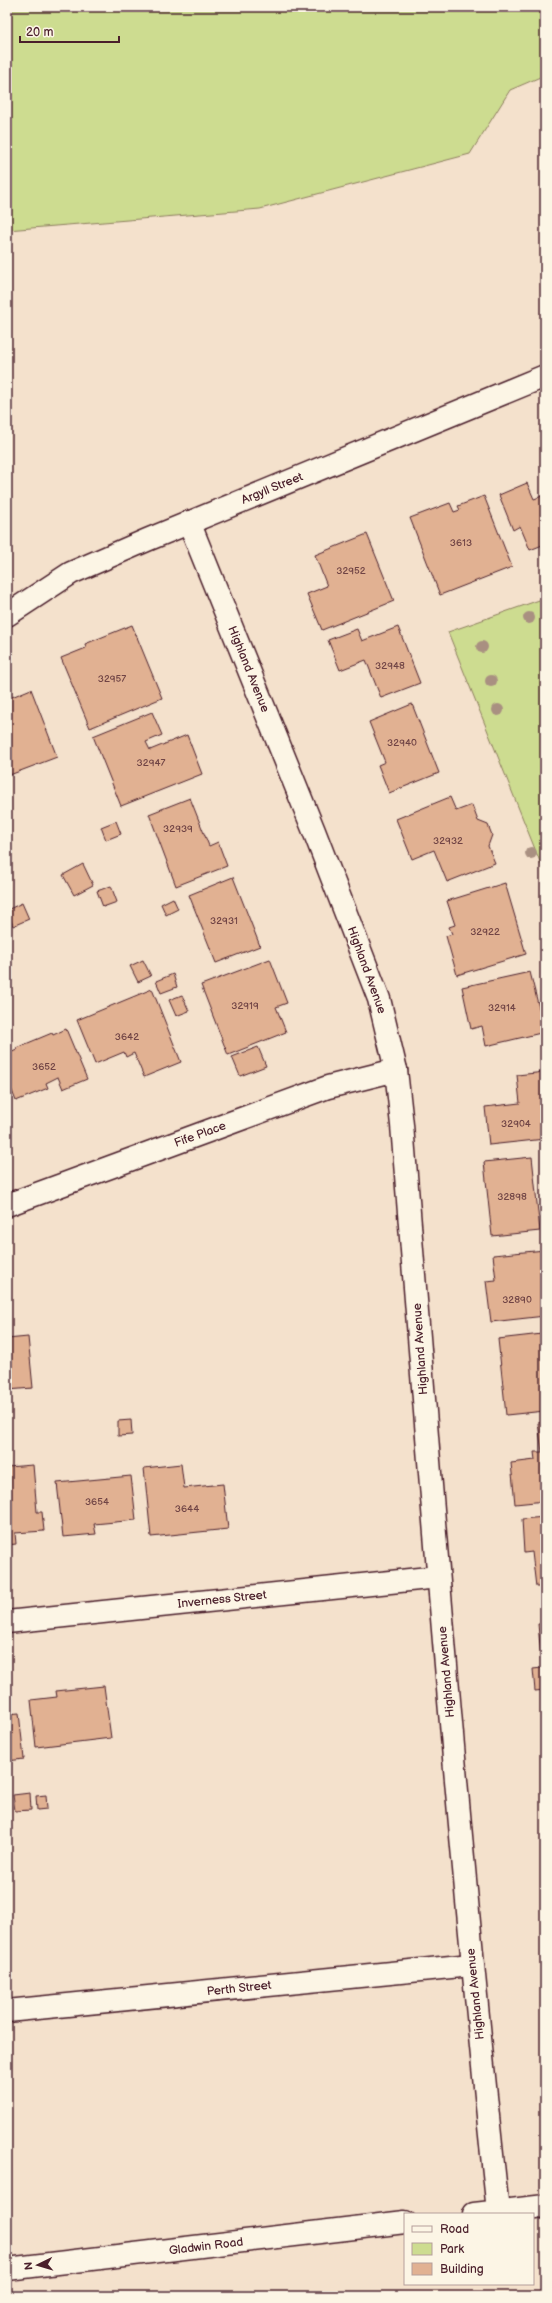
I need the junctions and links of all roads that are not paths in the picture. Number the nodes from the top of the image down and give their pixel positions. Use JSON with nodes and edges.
{"nodes":[{"id":1,"x":545,"y":376,"type":"edge"},
{"id":2,"x":189,"y":522,"type":"junction"},
{"id":3,"x":7,"y":615,"type":"edge"},
{"id":4,"x":396,"y":1070,"type":"junction"},
{"id":5,"x":7,"y":1205,"type":"edge"},
{"id":6,"x":438,"y":1577,"type":"junction"},
{"id":7,"x":7,"y":1622,"type":"edge"},
{"id":8,"x":472,"y":1965,"type":"junction"},
{"id":9,"x":7,"y":2011,"type":"edge"},
{"id":10,"x":545,"y":2206,"type":"edge"},
{"id":11,"x":498,"y":2211,"type":"junction"},
{"id":12,"x":482,"y":2213,"type":"edge"},
{"id":13,"x":404,"y":2222,"type":"edge"},
{"id":14,"x":7,"y":2269,"type":"edge"}],
"edges":[{"from":1,"to":2,"type":"street","name":"Argyll Street"},
{"from":2,"to":3,"type":"street","name":"Argyll Street"},
{"from":2,"to":4,"type":"street","name":"Highland Avenue"},
{"from":4,"to":5,"type":"street","name":"Fife Place"},
{"from":4,"to":6,"type":"street","name":"Highland Avenue"},
{"from":6,"to":7,"type":"street","name":"Inverness Street"},
{"from":6,"to":8,"type":"street","name":"Highland Avenue"},
{"from":8,"to":9,"type":"street","name":"Perth Street"},
{"from":8,"to":11,"type":"street","name":"Highland Avenue"},
{"from":10,"to":11,"type":"street"},
{"from":11,"to":12,"type":"street"},
{"from":13,"to":14,"type":"street","name":"Gladwin Road"}]}
